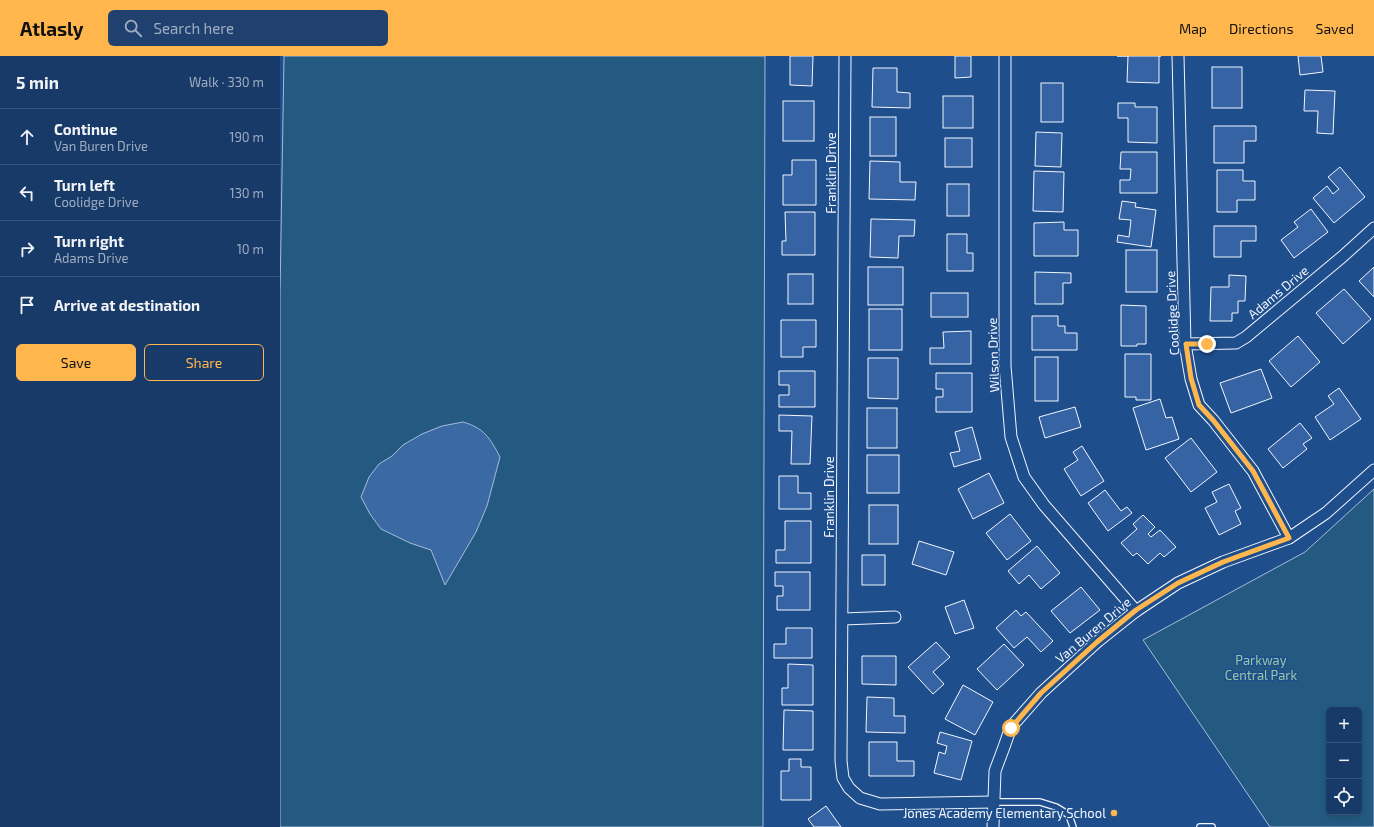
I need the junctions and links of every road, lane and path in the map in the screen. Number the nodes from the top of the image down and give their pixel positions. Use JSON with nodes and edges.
{"nodes":[{"id":1,"x":845,"y":56,"type":"edge"},
{"id":2,"x":1005,"y":56,"type":"edge"},
{"id":3,"x":1178,"y":56,"type":"edge"},
{"id":4,"x":1374,"y":228,"type":"edge"},
{"id":5,"x":1186,"y":344,"type":"junction"},
{"id":6,"x":1374,"y":470,"type":"edge"},
{"id":7,"x":1289,"y":538,"type":"junction"},
{"id":8,"x":1136,"y":610,"type":"junction"},
{"id":9,"x":895,"y":618,"type":"dead end"},
{"id":10,"x":842,"y":619,"type":"junction"},
{"id":11,"x":993,"y":802,"type":"junction"},
{"id":12,"x":993,"y":827,"type":"edge"},
{"id":13,"x":1073,"y":827,"type":"edge"},
{"id":14,"x":1200,"y":827,"type":"edge"},
{"id":15,"x":1212,"y":827,"type":"edge"}],
"edges":[{"from":1,"to":10,"type":"street","name":"Franklin Drive"},
{"from":2,"to":8,"type":"street","name":"Wilson Drive"},
{"from":3,"to":5,"type":"street","name":"Coolidge Drive"},
{"from":4,"to":5,"type":"street","name":"Adams Drive"},
{"from":5,"to":7,"type":"street","name":"Coolidge Drive"},
{"from":6,"to":7,"type":"street","name":"Van Buren Drive"},
{"from":7,"to":8,"type":"street","name":"Van Buren Drive"},
{"from":8,"to":11,"type":"street","name":"Van Buren Drive"},
{"from":9,"to":10,"type":"street"},
{"from":10,"to":11,"type":"street","name":"Franklin Drive"},
{"from":11,"to":12,"type":"street","name":"Van Buren Drive"},
{"from":11,"to":13,"type":"lane"},
{"from":14,"to":15,"type":"lane"}]}
